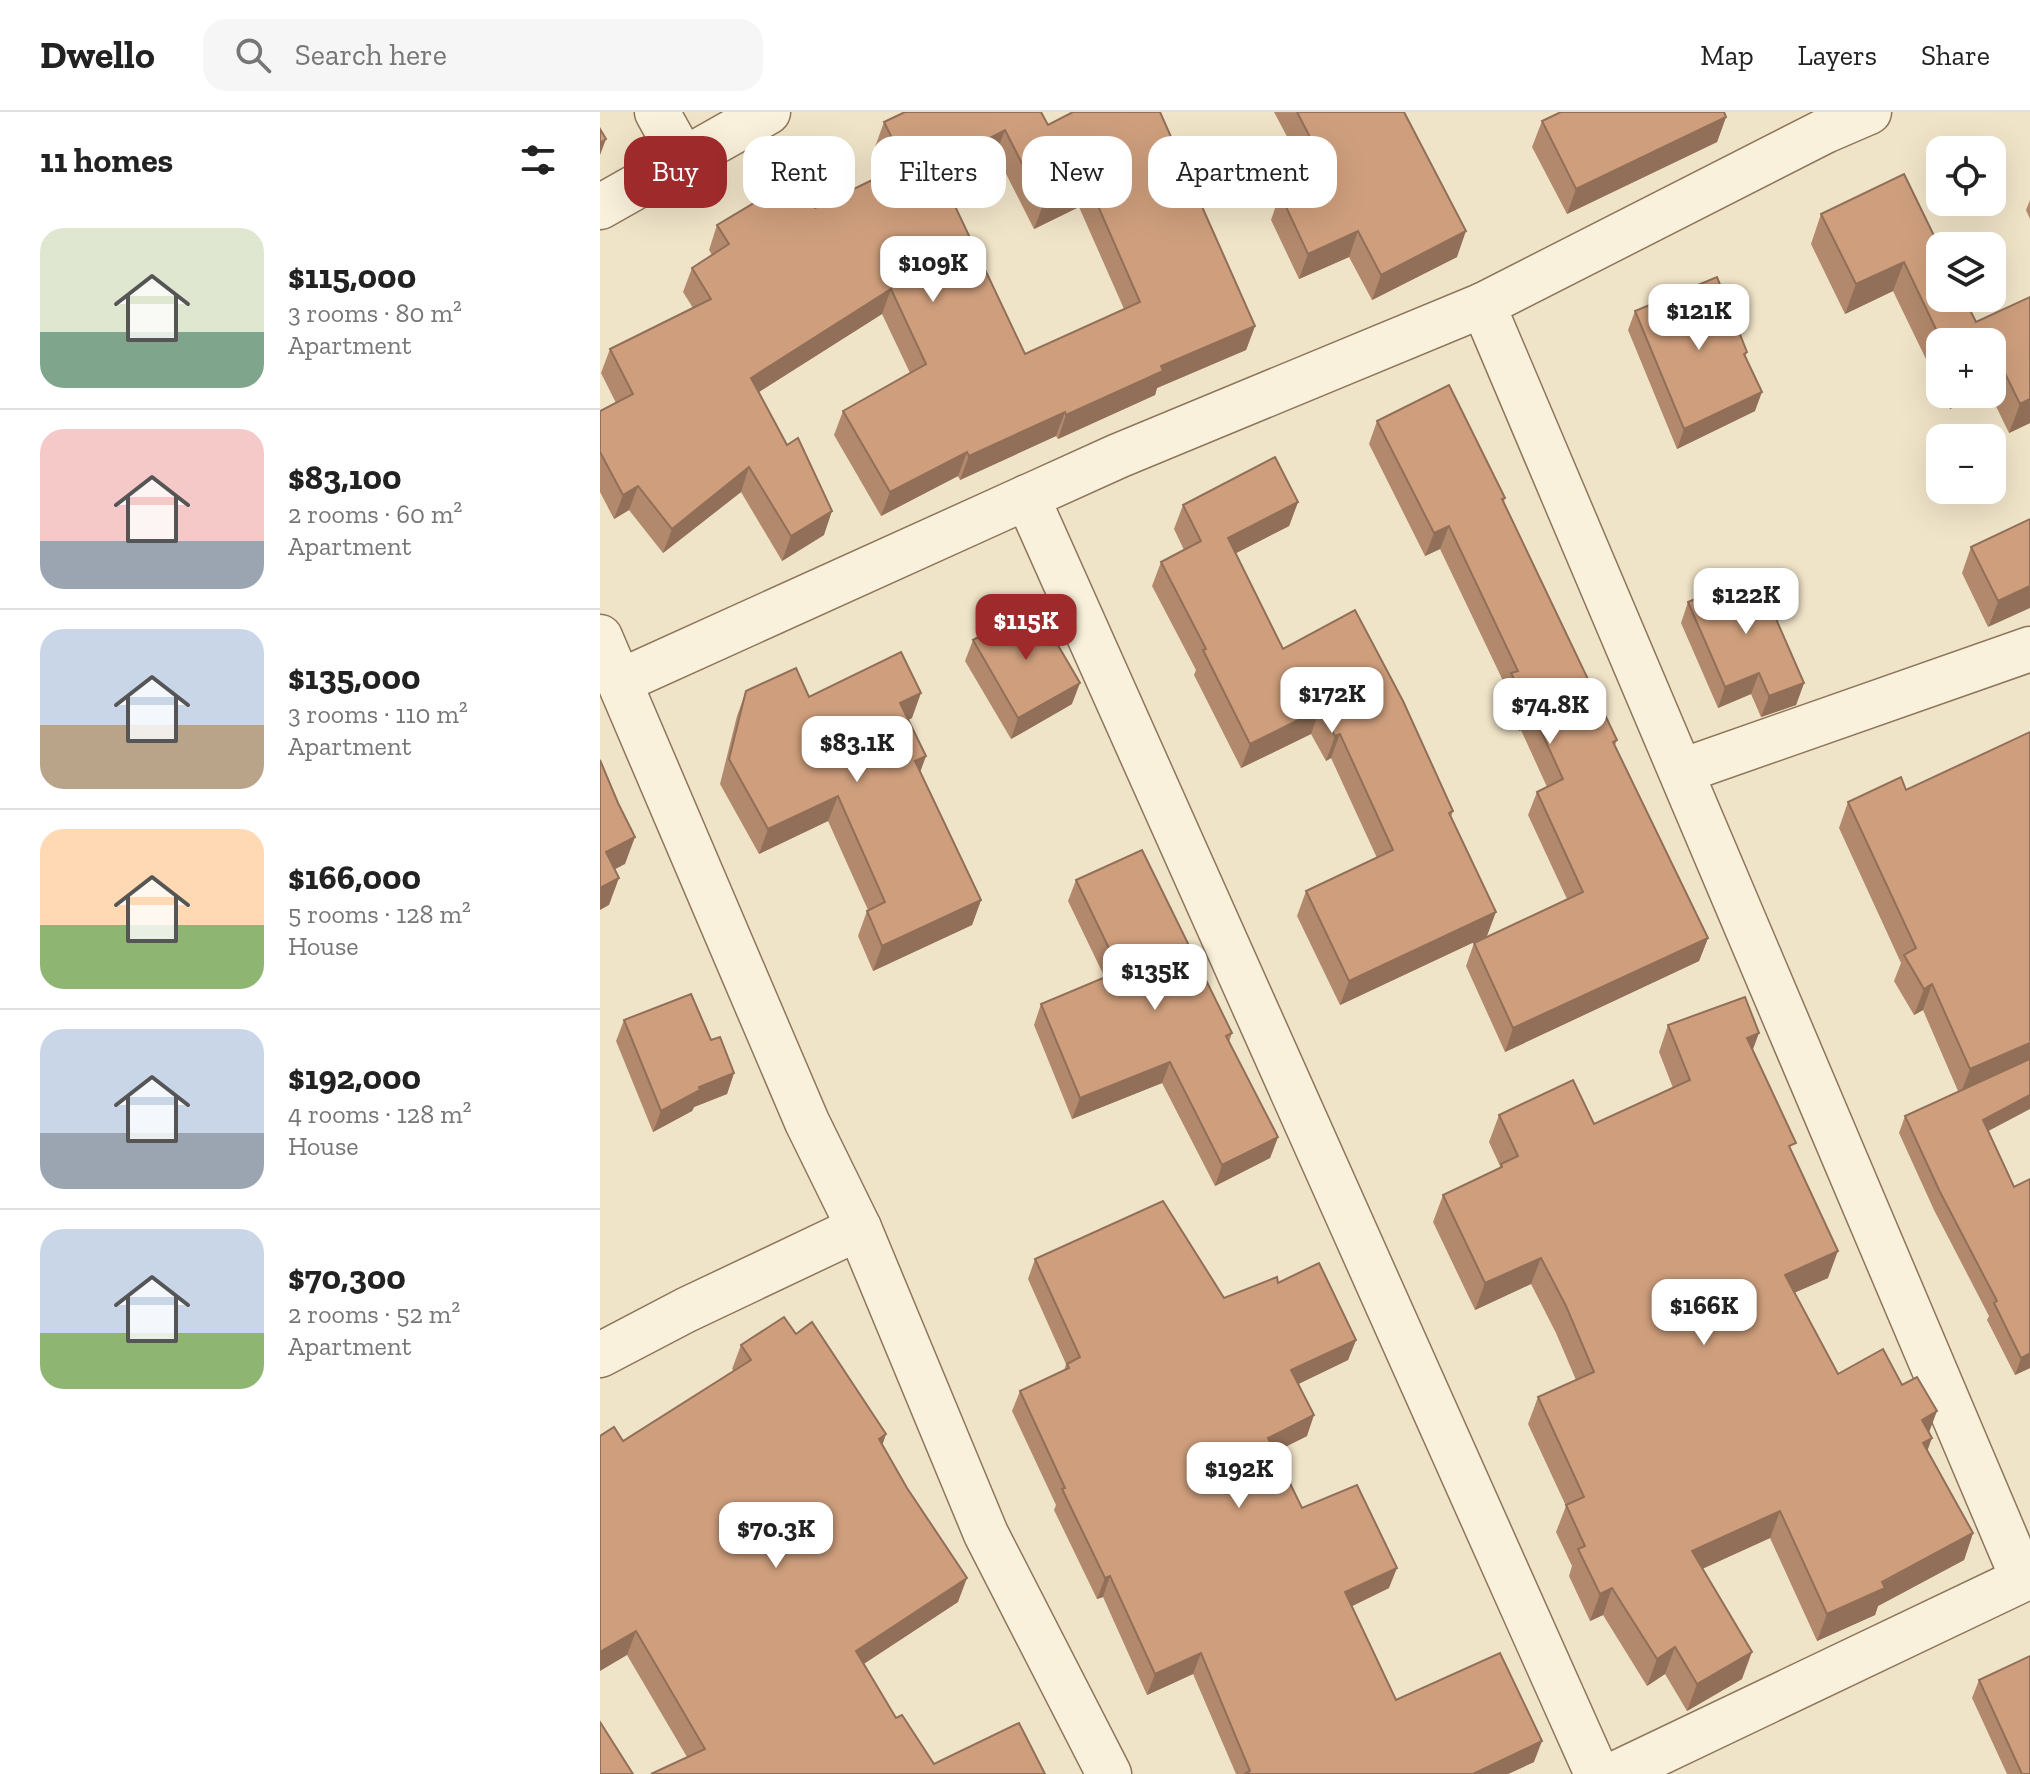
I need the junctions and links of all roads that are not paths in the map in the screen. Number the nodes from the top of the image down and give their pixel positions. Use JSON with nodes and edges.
{"nodes":[{"id":1,"x":657,"y":112,"type":"edge"},
{"id":2,"x":768,"y":112,"type":"edge"},
{"id":3,"x":1869,"y":112,"type":"edge"},
{"id":4,"x":1820,"y":121,"type":"edge"},
{"id":5,"x":670,"y":136,"type":"edge"},
{"id":6,"x":725,"y":136,"type":"edge"},
{"id":7,"x":624,"y":193,"type":"edge"},
{"id":8,"x":600,"y":207,"type":"edge"},
{"id":9,"x":1483,"y":305,"type":"junction"},
{"id":10,"x":1027,"y":497,"type":"junction"},
{"id":11,"x":600,"y":637,"type":"edge"},
{"id":12,"x":2030,"y":649,"type":"edge"},
{"id":13,"x":621,"y":681,"type":"junction"},
{"id":14,"x":1682,"y":771,"type":"junction"},
{"id":15,"x":859,"y":1228,"type":"junction"},
{"id":16,"x":600,"y":1355,"type":"edge"},
{"id":17,"x":2026,"y":1578,"type":"edge"},
{"id":18,"x":1109,"y":1774,"type":"edge"},
{"id":19,"x":1597,"y":1774,"type":"edge"},
{"id":20,"x":1615,"y":1774,"type":"edge"}],
"edges":[{"from":1,"to":5,"type":"street"},
{"from":2,"to":6,"type":"street"},
{"from":3,"to":4,"type":"street"},
{"from":4,"to":9,"type":"street"},
{"from":7,"to":8,"type":"street"},
{"from":9,"to":10,"type":"street"},
{"from":9,"to":14,"type":"street"},
{"from":10,"to":13,"type":"street"},
{"from":10,"to":19,"type":"street"},
{"from":11,"to":13,"type":"street"},
{"from":12,"to":14,"type":"street"},
{"from":13,"to":15,"type":"street"},
{"from":14,"to":17,"type":"street"},
{"from":15,"to":16,"type":"street"},
{"from":15,"to":18,"type":"street"},
{"from":17,"to":20,"type":"street"}]}
